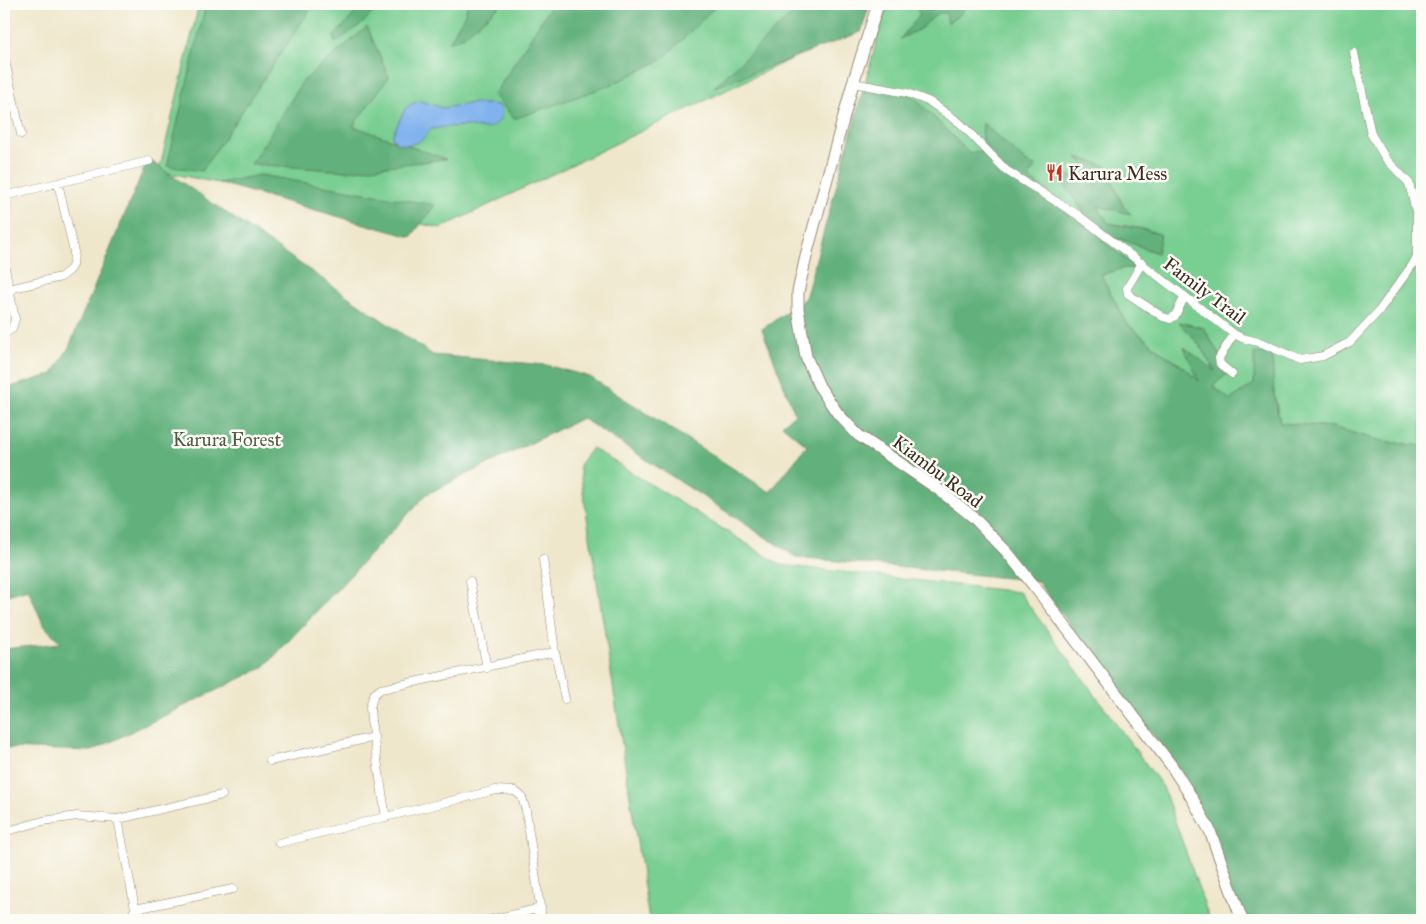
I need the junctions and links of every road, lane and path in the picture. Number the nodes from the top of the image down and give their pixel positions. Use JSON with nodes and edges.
{"nodes":[{"id":1,"x":878,"y":4,"type":"edge"},
{"id":2,"x":1354,"y":53,"type":"dead end"},
{"id":3,"x":4,"y":56,"type":"edge"},
{"id":4,"x":853,"y":83,"type":"junction"},
{"id":5,"x":21,"y":134,"type":"dead end"},
{"id":6,"x":149,"y":161,"type":"dead end"},
{"id":7,"x":58,"y":183,"type":"junction"},
{"id":8,"x":8,"y":195,"type":"dead end"},
{"id":9,"x":4,"y":263,"type":"edge"},
{"id":10,"x":1142,"y":263,"type":"junction"},
{"id":11,"x":9,"y":289,"type":"junction"},
{"id":12,"x":1185,"y":296,"type":"junction"},
{"id":13,"x":4,"y":334,"type":"edge"},
{"id":14,"x":1234,"y":334,"type":"junction"},
{"id":15,"x":1232,"y":374,"type":"dead end"},
{"id":16,"x":543,"y":559,"type":"dead end"},
{"id":17,"x":470,"y":580,"type":"dead end"},
{"id":18,"x":555,"y":652,"type":"junction"},
{"id":19,"x":487,"y":668,"type":"junction"},
{"id":20,"x":565,"y":699,"type":"dead end"},
{"id":21,"x":374,"y":737,"type":"junction"},
{"id":22,"x":270,"y":761,"type":"dead end"},
{"id":23,"x":222,"y":795,"type":"dead end"},
{"id":24,"x":386,"y":818,"type":"junction"},
{"id":25,"x":118,"y":819,"type":"junction"},
{"id":26,"x":4,"y":832,"type":"edge"},
{"id":27,"x":279,"y":843,"type":"dead end"},
{"id":28,"x":232,"y":889,"type":"dead end"},
{"id":29,"x":541,"y":908,"type":"junction"},
{"id":30,"x":135,"y":909,"type":"junction"},
{"id":31,"x":129,"y":920,"type":"edge"},
{"id":32,"x":489,"y":920,"type":"edge"},
{"id":33,"x":542,"y":920,"type":"edge"},
{"id":34,"x":1242,"y":920,"type":"edge"}],
"edges":[{"from":1,"to":4,"type":"highway","name":"Kiambu Road"},
{"from":2,"to":14,"type":"street","name":"Family Trail"},
{"from":3,"to":5,"type":"street"},
{"from":4,"to":10,"type":"street","name":"Family Trail"},
{"from":4,"to":34,"type":"highway","name":"Kiambu Road"},
{"from":6,"to":7,"type":"street"},
{"from":7,"to":8,"type":"street"},
{"from":7,"to":11,"type":"street"},
{"from":9,"to":11,"type":"street"},
{"from":10,"to":12,"type":"street","name":"Family Trail"},
{"from":10,"to":12,"type":"street"},
{"from":11,"to":13,"type":"street"},
{"from":12,"to":14,"type":"street","name":"Family Trail"},
{"from":14,"to":15,"type":"street"},
{"from":16,"to":18,"type":"street"},
{"from":17,"to":19,"type":"street"},
{"from":18,"to":19,"type":"street"},
{"from":18,"to":20,"type":"street"},
{"from":19,"to":21,"type":"street"},
{"from":21,"to":22,"type":"street"},
{"from":21,"to":24,"type":"street"},
{"from":23,"to":25,"type":"street"},
{"from":24,"to":27,"type":"street"},
{"from":24,"to":29,"type":"street"},
{"from":25,"to":26,"type":"street"},
{"from":25,"to":30,"type":"street"},
{"from":28,"to":30,"type":"street"},
{"from":29,"to":32,"type":"street"},
{"from":29,"to":33,"type":"street"},
{"from":30,"to":31,"type":"street"}]}
